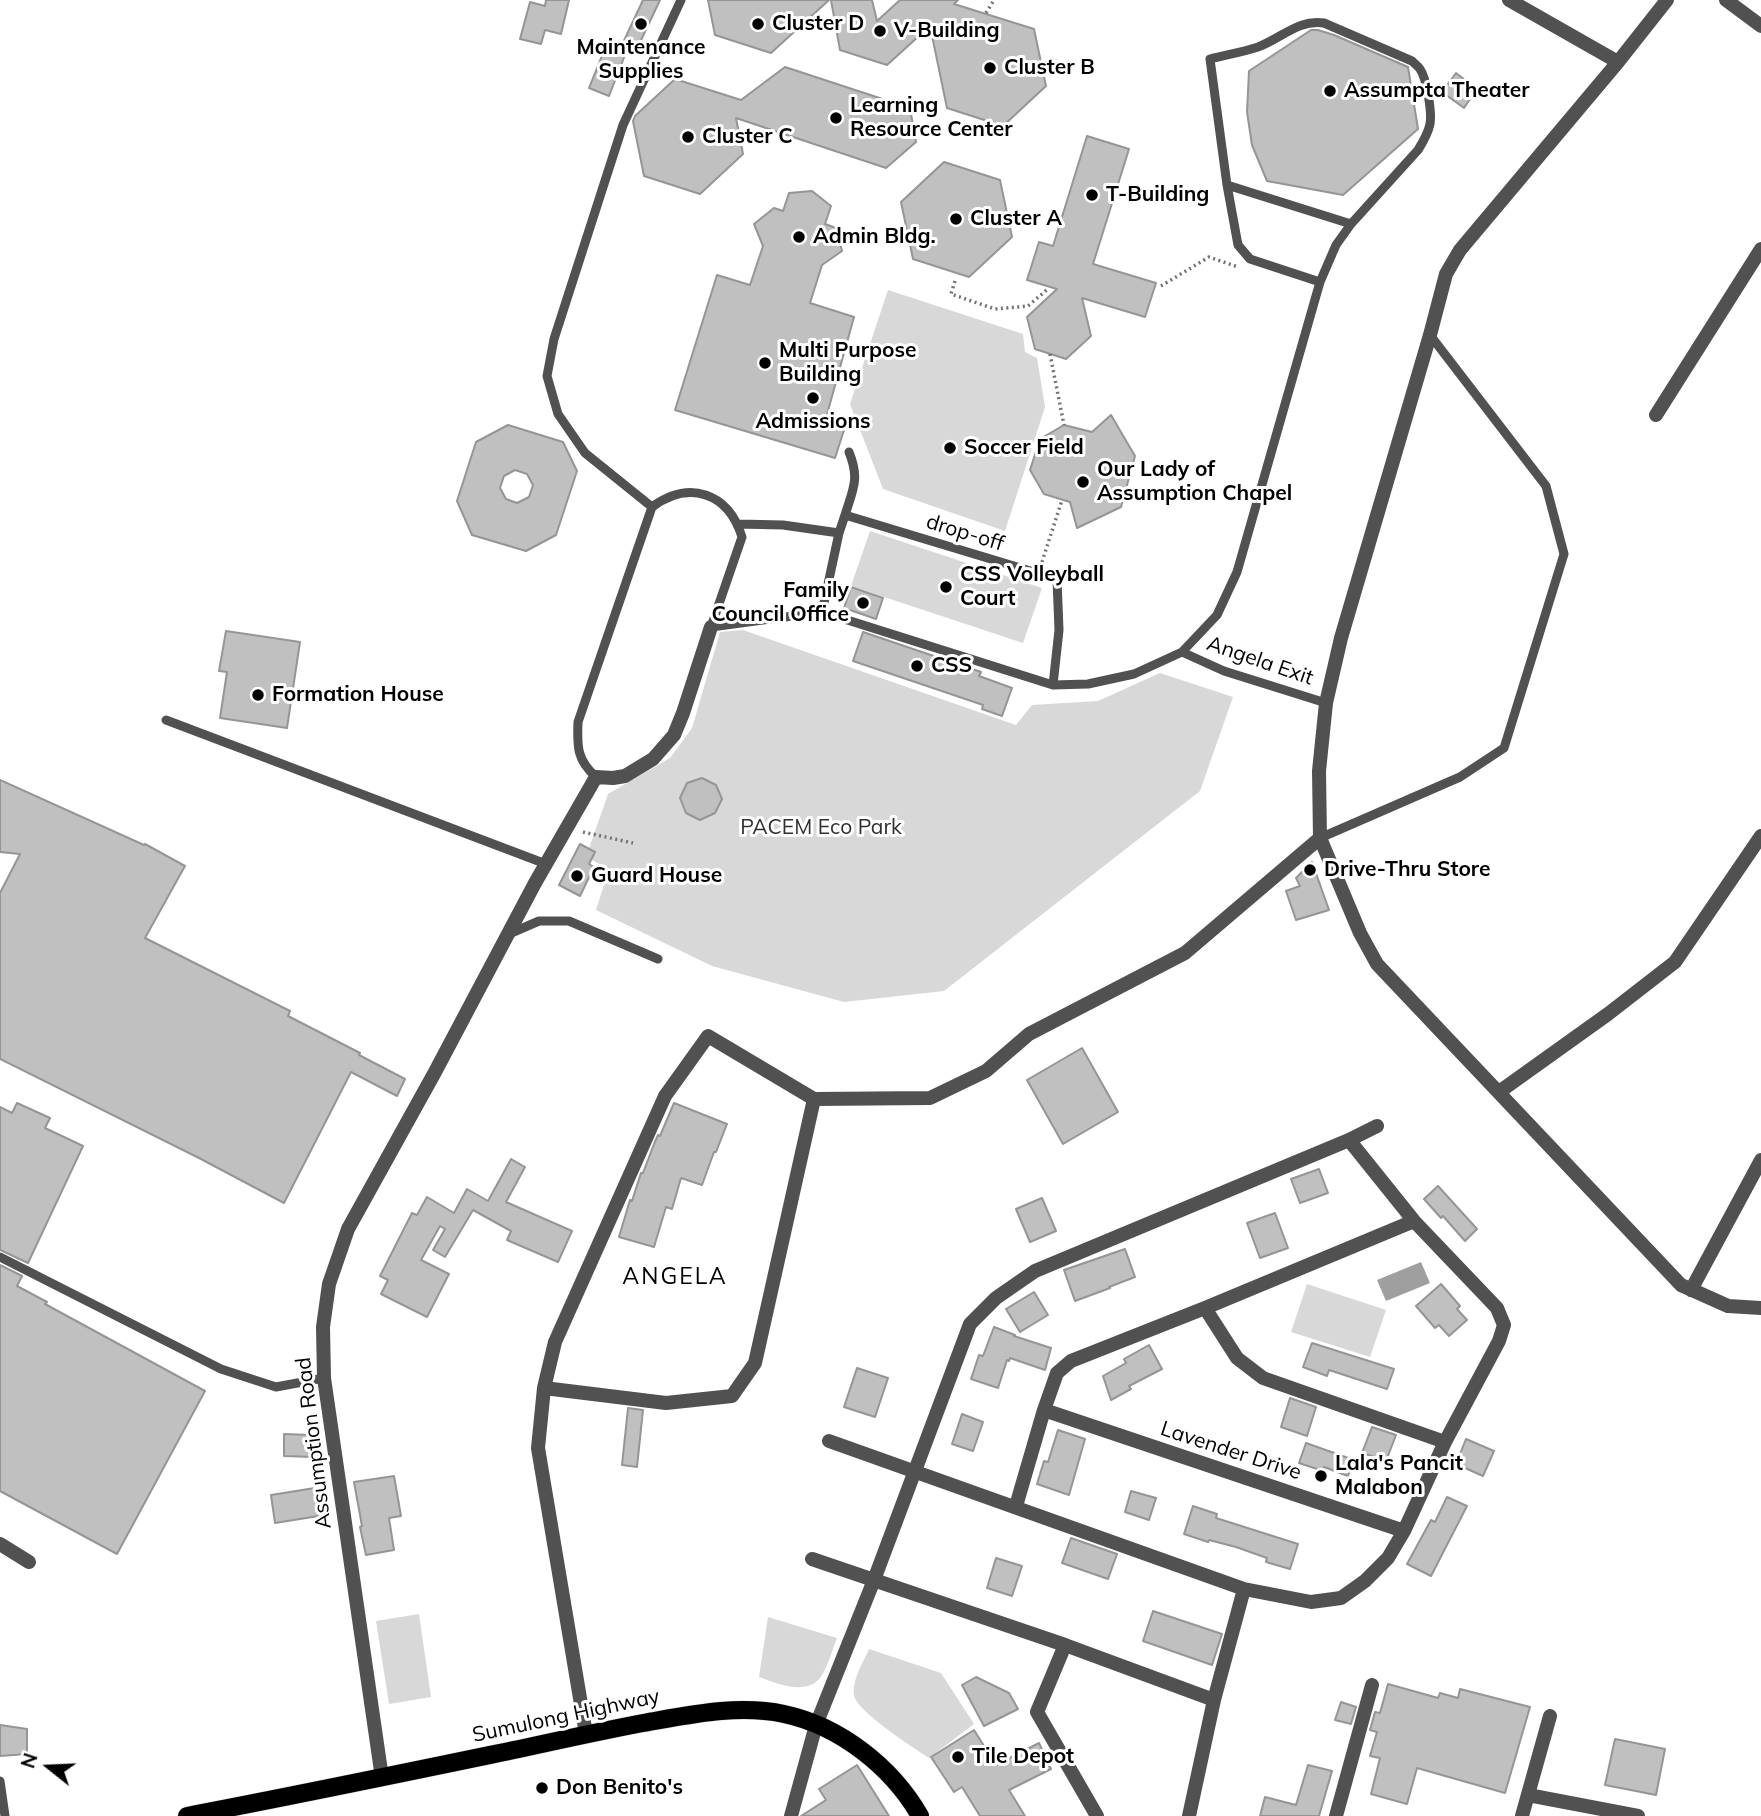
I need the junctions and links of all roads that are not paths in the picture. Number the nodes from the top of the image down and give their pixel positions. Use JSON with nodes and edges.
{"nodes":[{"id":1,"x":681,"y":0,"type":"edge"},
{"id":2,"x":1509,"y":0,"type":"edge"},
{"id":3,"x":1667,"y":0,"type":"edge"},
{"id":4,"x":1726,"y":0,"type":"edge"},
{"id":5,"x":1761,"y":26,"type":"edge"},
{"id":6,"x":1618,"y":62,"type":"junction"},
{"id":7,"x":1227,"y":185,"type":"junction"},
{"id":8,"x":1351,"y":224,"type":"junction"},
{"id":9,"x":1761,"y":249,"type":"edge"},
{"id":10,"x":1320,"y":282,"type":"junction"},
{"id":11,"x":1430,"y":335,"type":"junction"},
{"id":12,"x":1656,"y":415,"type":"dead end"},
{"id":13,"x":849,"y":452,"type":"dead end"},
{"id":14,"x":652,"y":507,"type":"junction"},
{"id":15,"x":845,"y":515,"type":"junction"},
{"id":16,"x":738,"y":524,"type":"junction"},
{"id":17,"x":839,"y":533,"type":"junction"},
{"id":18,"x":822,"y":612,"type":"junction"},
{"id":19,"x":711,"y":627,"type":"junction"},
{"id":20,"x":1182,"y":652,"type":"junction"},
{"id":21,"x":1053,"y":685,"type":"junction"},
{"id":22,"x":1326,"y":703,"type":"junction"},
{"id":23,"x":166,"y":720,"type":"dead end"},
{"id":24,"x":596,"y":777,"type":"junction"},
{"id":25,"x":1761,"y":836,"type":"edge"},
{"id":26,"x":1320,"y":838,"type":"junction"},
{"id":27,"x":546,"y":864,"type":"junction"},
{"id":28,"x":507,"y":935,"type":"junction"},
{"id":29,"x":658,"y":959,"type":"dead end"},
{"id":30,"x":1499,"y":1092,"type":"junction"},
{"id":31,"x":814,"y":1099,"type":"junction"},
{"id":32,"x":1377,"y":1126,"type":"dead end"},
{"id":33,"x":1349,"y":1140,"type":"junction"},
{"id":34,"x":1761,"y":1160,"type":"edge"},
{"id":35,"x":1414,"y":1221,"type":"junction"},
{"id":36,"x":0,"y":1257,"type":"edge"},
{"id":37,"x":1691,"y":1290,"type":"junction"},
{"id":38,"x":1205,"y":1308,"type":"junction"},
{"id":39,"x":1761,"y":1308,"type":"edge"},
{"id":40,"x":324,"y":1378,"type":"junction"},
{"id":41,"x":544,"y":1388,"type":"junction"},
{"id":42,"x":1044,"y":1410,"type":"junction"},
{"id":43,"x":829,"y":1441,"type":"dead end"},
{"id":44,"x":1444,"y":1442,"type":"junction"},
{"id":45,"x":915,"y":1471,"type":"junction"},
{"id":46,"x":1016,"y":1506,"type":"junction"},
{"id":47,"x":1404,"y":1531,"type":"junction"},
{"id":48,"x":0,"y":1544,"type":"edge"},
{"id":49,"x":812,"y":1559,"type":"dead end"},
{"id":50,"x":29,"y":1562,"type":"dead end"},
{"id":51,"x":874,"y":1580,"type":"junction"},
{"id":52,"x":1244,"y":1588,"type":"junction"},
{"id":53,"x":1065,"y":1645,"type":"junction"},
{"id":54,"x":1372,"y":1685,"type":"dead end"},
{"id":55,"x":1214,"y":1700,"type":"junction"},
{"id":56,"x":1550,"y":1716,"type":"dead end"},
{"id":57,"x":816,"y":1725,"type":"junction"},
{"id":58,"x":586,"y":1734,"type":"junction"},
{"id":59,"x":383,"y":1778,"type":"junction"},
{"id":60,"x":0,"y":1781,"type":"edge"},
{"id":61,"x":1528,"y":1795,"type":"junction"},
{"id":62,"x":5,"y":1816,"type":"edge"},
{"id":63,"x":187,"y":1816,"type":"edge"},
{"id":64,"x":791,"y":1816,"type":"edge"},
{"id":65,"x":920,"y":1816,"type":"edge"},
{"id":66,"x":1097,"y":1816,"type":"edge"},
{"id":67,"x":1189,"y":1816,"type":"edge"},
{"id":68,"x":1336,"y":1816,"type":"edge"},
{"id":69,"x":1522,"y":1816,"type":"edge"},
{"id":70,"x":1638,"y":1816,"type":"edge"}],
"edges":[{"from":1,"to":14,"type":"lane"},
{"from":2,"to":6,"type":"street"},
{"from":3,"to":6,"type":"street"},
{"from":4,"to":5,"type":"street"},
{"from":6,"to":11,"type":"street"},
{"from":7,"to":8,"type":"lane"},
{"from":7,"to":8,"type":"lane"},
{"from":7,"to":10,"type":"lane"},
{"from":8,"to":10,"type":"lane"},
{"from":9,"to":12,"type":"street"},
{"from":10,"to":20,"type":"lane"},
{"from":11,"to":22,"type":"street"},
{"from":11,"to":26,"type":"lane"},
{"from":13,"to":15,"type":"lane"},
{"from":14,"to":16,"type":"lane"},
{"from":14,"to":24,"type":"lane"},
{"from":15,"to":17,"type":"lane"},
{"from":15,"to":21,"type":"lane","name":"drop-off"},
{"from":16,"to":17,"type":"lane"},
{"from":16,"to":19,"type":"lane"},
{"from":17,"to":18,"type":"lane"},
{"from":18,"to":19,"type":"lane"},
{"from":18,"to":21,"type":"lane"},
{"from":19,"to":24,"type":"street"},
{"from":20,"to":21,"type":"lane"},
{"from":20,"to":22,"type":"lane","name":"Angela Exit"},
{"from":22,"to":26,"type":"street"},
{"from":23,"to":27,"type":"lane"},
{"from":24,"to":27,"type":"street","name":"Assumption Road"},
{"from":25,"to":30,"type":"street"},
{"from":26,"to":30,"type":"street"},
{"from":26,"to":31,"type":"street"},
{"from":27,"to":28,"type":"street","name":"Assumption Road"},
{"from":28,"to":29,"type":"lane"},
{"from":28,"to":40,"type":"street","name":"Assumption Road"},
{"from":30,"to":37,"type":"street"},
{"from":31,"to":41,"type":"street"},
{"from":31,"to":41,"type":"street"},
{"from":32,"to":33,"type":"street"},
{"from":33,"to":35,"type":"street"},
{"from":33,"to":45,"type":"street"},
{"from":34,"to":37,"type":"street"},
{"from":35,"to":38,"type":"street"},
{"from":35,"to":44,"type":"street"},
{"from":36,"to":40,"type":"lane"},
{"from":37,"to":39,"type":"street"},
{"from":38,"to":42,"type":"street"},
{"from":38,"to":44,"type":"street"},
{"from":40,"to":59,"type":"street","name":"Assumption Road"},
{"from":41,"to":58,"type":"street"},
{"from":42,"to":46,"type":"street"},
{"from":42,"to":47,"type":"street","name":"Lavender Drive"},
{"from":43,"to":45,"type":"street"},
{"from":44,"to":47,"type":"street"},
{"from":45,"to":46,"type":"street"},
{"from":45,"to":51,"type":"street"},
{"from":46,"to":52,"type":"street"},
{"from":47,"to":52,"type":"street"},
{"from":48,"to":50,"type":"street"},
{"from":49,"to":51,"type":"street"},
{"from":51,"to":53,"type":"street"},
{"from":51,"to":57,"type":"street"},
{"from":52,"to":55,"type":"street"},
{"from":53,"to":55,"type":"street"},
{"from":53,"to":66,"type":"street"},
{"from":54,"to":68,"type":"street"},
{"from":55,"to":67,"type":"street"},
{"from":56,"to":61,"type":"street"},
{"from":57,"to":58,"type":"main road","name":"Sumulong Highway"},
{"from":57,"to":64,"type":"street"},
{"from":57,"to":65,"type":"main road","name":"Sumulong Highway"},
{"from":58,"to":59,"type":"main road","name":"Sumulong Highway"},
{"from":59,"to":63,"type":"main road","name":"Sumulong Highway"},
{"from":60,"to":62,"type":"lane"},
{"from":61,"to":69,"type":"street"},
{"from":61,"to":70,"type":"street"}]}
